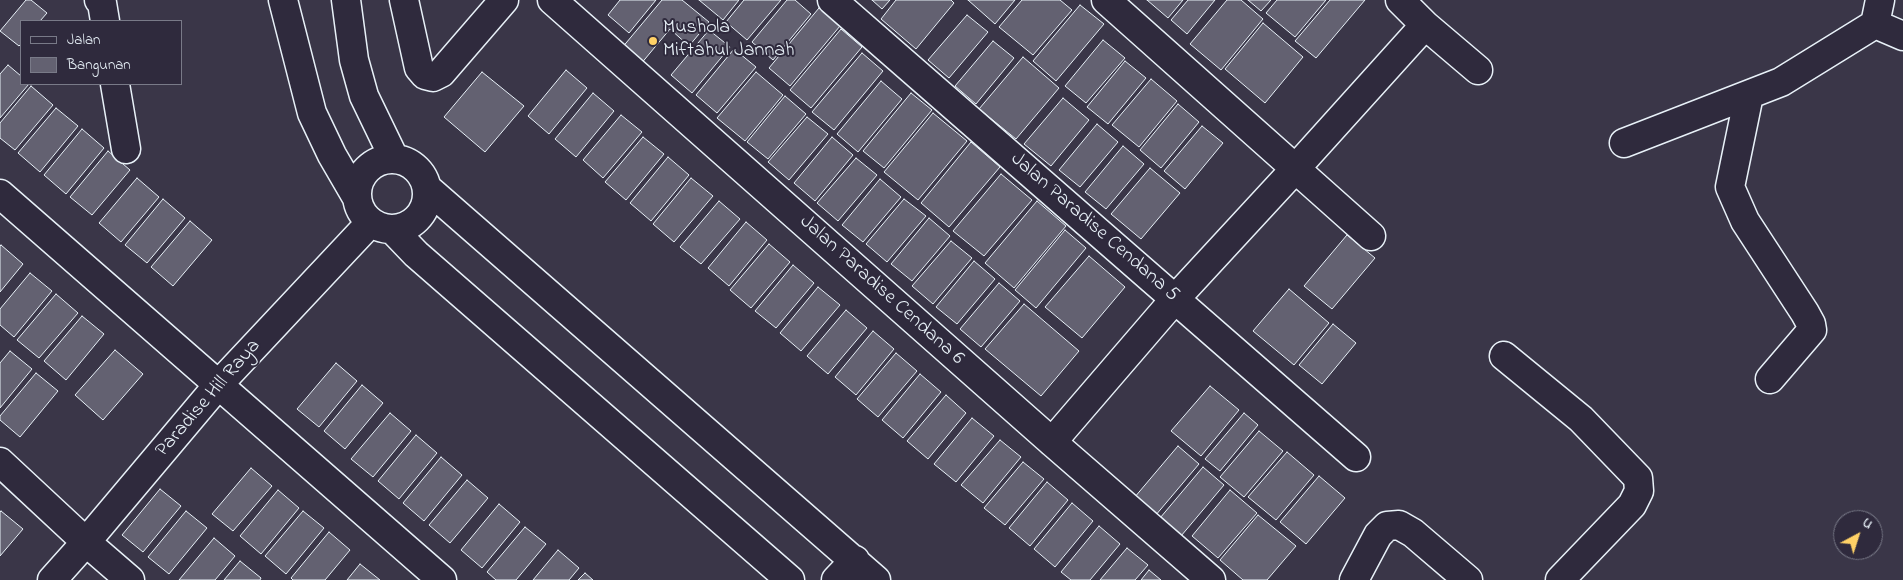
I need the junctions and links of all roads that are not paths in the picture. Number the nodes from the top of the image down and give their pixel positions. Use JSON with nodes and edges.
{"nodes":[{"id":1,"x":283,"y":0,"type":"edge"},
{"id":2,"x":346,"y":0,"type":"edge"},
{"id":3,"x":404,"y":0,"type":"edge"},
{"id":4,"x":504,"y":0,"type":"edge"},
{"id":5,"x":552,"y":0,"type":"edge"},
{"id":6,"x":832,"y":0,"type":"edge"},
{"id":7,"x":1106,"y":0,"type":"edge"},
{"id":8,"x":1400,"y":0,"type":"edge"},
{"id":9,"x":1878,"y":12,"type":"edge"},
{"id":10,"x":1425,"y":25,"type":"junction"},
{"id":11,"x":1903,"y":36,"type":"edge"},
{"id":12,"x":1478,"y":70,"type":"dead end"},
{"id":13,"x":115,"y":85,"type":"edge"},
{"id":14,"x":1749,"y":95,"type":"junction"},
{"id":15,"x":1624,"y":143,"type":"dead end"},
{"id":16,"x":126,"y":149,"type":"dead end"},
{"id":17,"x":394,"y":158,"type":"junction"},
{"id":18,"x":1296,"y":168,"type":"junction"},
{"id":19,"x":427,"y":188,"type":"junction"},
{"id":20,"x":0,"y":194,"type":"edge"},
{"id":21,"x":357,"y":198,"type":"junction"},
{"id":22,"x":381,"y":226,"type":"junction"},
{"id":23,"x":1372,"y":236,"type":"dead end"},
{"id":24,"x":1175,"y":299,"type":"junction"},
{"id":25,"x":1504,"y":356,"type":"dead end"},
{"id":26,"x":1770,"y":378,"type":"dead end"},
{"id":27,"x":219,"y":384,"type":"junction"},
{"id":28,"x":1052,"y":442,"type":"junction"},
{"id":29,"x":1356,"y":457,"type":"dead end"},
{"id":30,"x":0,"y":462,"type":"edge"},
{"id":31,"x":86,"y":542,"type":"junction"},
{"id":32,"x":855,"y":560,"type":"junction"},
{"id":33,"x":52,"y":580,"type":"edge"},
{"id":34,"x":130,"y":580,"type":"edge"},
{"id":35,"x":442,"y":580,"type":"edge"},
{"id":36,"x":790,"y":580,"type":"edge"},
{"id":37,"x":836,"y":580,"type":"edge"},
{"id":38,"x":876,"y":580,"type":"edge"},
{"id":39,"x":1211,"y":580,"type":"edge"},
{"id":40,"x":1354,"y":580,"type":"edge"},
{"id":41,"x":1468,"y":580,"type":"edge"},
{"id":42,"x":1560,"y":580,"type":"edge"}],
"edges":[{"from":1,"to":21,"type":"street"},
{"from":2,"to":17,"type":"street"},
{"from":3,"to":4,"type":"street"},
{"from":5,"to":28,"type":"street","name":"Jalan Paradise Cendana 6"},
{"from":6,"to":24,"type":"street","name":"Jalan Paradise Cendana 5"},
{"from":7,"to":18,"type":"street"},
{"from":8,"to":10,"type":"street"},
{"from":9,"to":11,"type":"street"},
{"from":9,"to":14,"type":"street"},
{"from":10,"to":12,"type":"street"},
{"from":10,"to":18,"type":"street"},
{"from":13,"to":16,"type":"street"},
{"from":14,"to":15,"type":"street"},
{"from":14,"to":26,"type":"street"},
{"from":17,"to":19,"type":"street"},
{"from":17,"to":21,"type":"street"},
{"from":18,"to":23,"type":"street"},
{"from":18,"to":24,"type":"street"},
{"from":19,"to":22,"type":"street"},
{"from":19,"to":32,"type":"street"},
{"from":20,"to":27,"type":"street"},
{"from":21,"to":22,"type":"street"},
{"from":22,"to":27,"type":"street","name":"Paradise Hill Raya"},
{"from":22,"to":36,"type":"street"},
{"from":24,"to":28,"type":"street"},
{"from":24,"to":29,"type":"street","name":"Jalan Paradise Cendana 5"},
{"from":25,"to":42,"type":"street"},
{"from":27,"to":31,"type":"street","name":"Paradise Hill Raya"},
{"from":27,"to":35,"type":"street"},
{"from":28,"to":39,"type":"street","name":"Jalan Paradise Cendana 6"},
{"from":30,"to":31,"type":"street"},
{"from":31,"to":33,"type":"street","name":"Paradise Hill Raya"},
{"from":31,"to":34,"type":"street"},
{"from":32,"to":37,"type":"street"},
{"from":32,"to":38,"type":"street"},
{"from":40,"to":41,"type":"street"}]}
